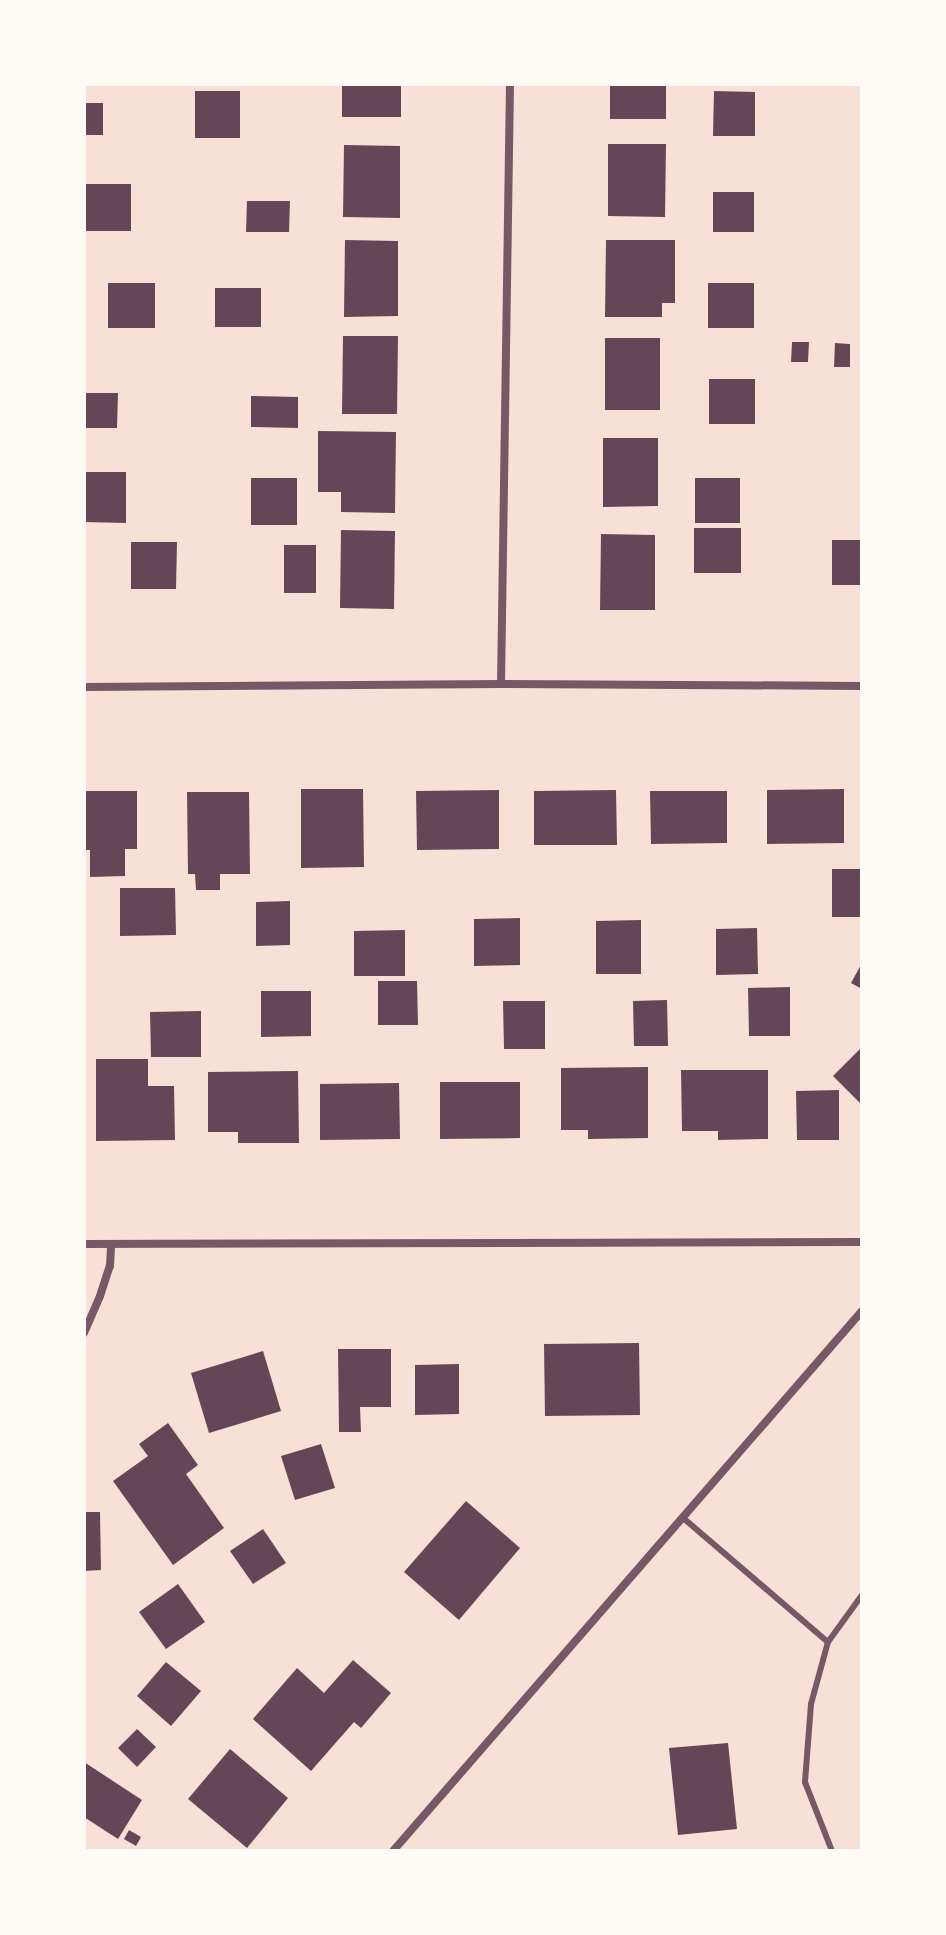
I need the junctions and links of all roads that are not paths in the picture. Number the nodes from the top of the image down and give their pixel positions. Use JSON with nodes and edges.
{"nodes":[{"id":1,"x":510,"y":84,"type":"edge"},
{"id":2,"x":501,"y":684,"type":"junction"},
{"id":3,"x":862,"y":686,"type":"edge"},
{"id":4,"x":84,"y":687,"type":"edge"},
{"id":5,"x":862,"y":1242,"type":"edge"},
{"id":6,"x":84,"y":1244,"type":"edge"},
{"id":7,"x":111,"y":1246,"type":"junction"},
{"id":8,"x":862,"y":1311,"type":"edge"},
{"id":9,"x":84,"y":1333,"type":"edge"},
{"id":10,"x":681,"y":1516,"type":"junction"},
{"id":11,"x":862,"y":1595,"type":"edge"},
{"id":12,"x":828,"y":1642,"type":"junction"},
{"id":13,"x":393,"y":1851,"type":"edge"},
{"id":14,"x":832,"y":1851,"type":"edge"}],
"edges":[{"from":1,"to":2,"type":"street"},
{"from":2,"to":3,"type":"street"},
{"from":2,"to":4,"type":"street"},
{"from":5,"to":7,"type":"street"},
{"from":6,"to":7,"type":"street"},
{"from":7,"to":9,"type":"street"},
{"from":8,"to":10,"type":"street"},
{"from":10,"to":12,"type":"lane"},
{"from":10,"to":13,"type":"street"},
{"from":11,"to":12,"type":"lane"},
{"from":12,"to":14,"type":"lane"}]}
